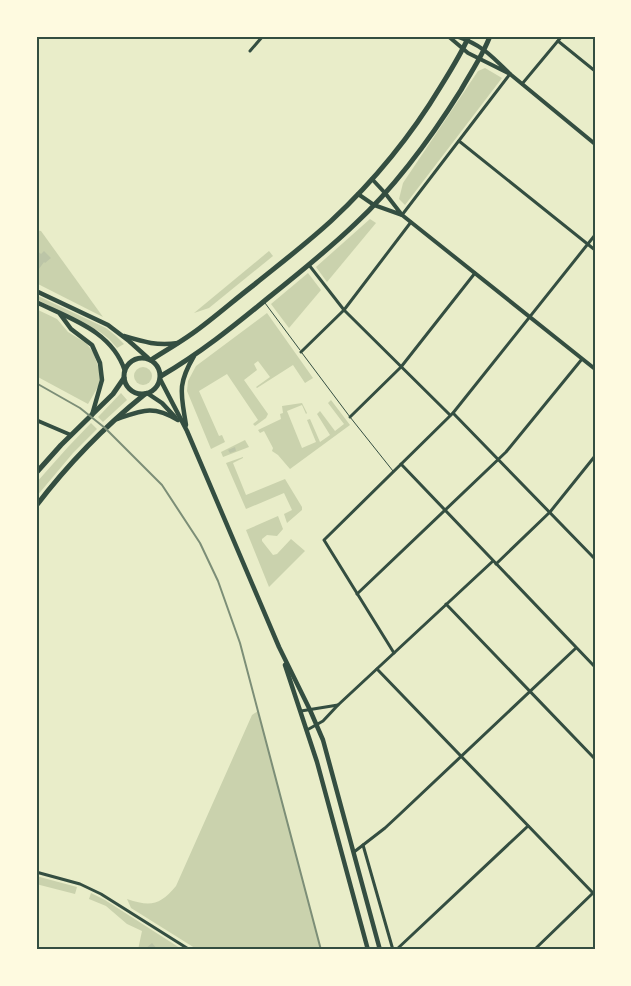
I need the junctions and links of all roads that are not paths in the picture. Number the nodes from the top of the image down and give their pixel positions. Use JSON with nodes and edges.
{"nodes":[{"id":1,"x":263,"y":36,"type":"edge"},
{"id":2,"x":448,"y":36,"type":"edge"},
{"id":3,"x":456,"y":36,"type":"edge"},
{"id":4,"x":490,"y":36,"type":"edge"},
{"id":5,"x":562,"y":36,"type":"edge"},
{"id":6,"x":468,"y":38,"type":"edge"},
{"id":7,"x":558,"y":41,"type":"junction"},
{"id":8,"x":484,"y":49,"type":"junction"},
{"id":9,"x":462,"y":50,"type":"junction"},
{"id":10,"x":250,"y":51,"type":"dead end"},
{"id":11,"x":479,"y":59,"type":"junction"},
{"id":12,"x":595,"y":71,"type":"edge"},
{"id":13,"x":510,"y":74,"type":"junction"},
{"id":14,"x":522,"y":84,"type":"junction"},
{"id":15,"x":458,"y":141,"type":"junction"},
{"id":16,"x":595,"y":144,"type":"edge"},
{"id":17,"x":372,"y":179,"type":"junction"},
{"id":18,"x":385,"y":193,"type":"junction"},
{"id":19,"x":358,"y":194,"type":"junction"},
{"id":20,"x":374,"y":205,"type":"junction"},
{"id":21,"x":402,"y":215,"type":"junction"},
{"id":22,"x":411,"y":222,"type":"junction"},
{"id":23,"x":595,"y":235,"type":"edge"},
{"id":24,"x":588,"y":244,"type":"junction"},
{"id":25,"x":595,"y":250,"type":"edge"},
{"id":26,"x":308,"y":265,"type":"junction"},
{"id":27,"x":475,"y":273,"type":"junction"},
{"id":28,"x":36,"y":291,"type":"edge"},
{"id":29,"x":264,"y":301,"type":"junction"},
{"id":30,"x":36,"y":302,"type":"edge"},
{"id":31,"x":344,"y":310,"type":"junction"},
{"id":32,"x":60,"y":314,"type":"junction"},
{"id":33,"x":530,"y":317,"type":"junction"},
{"id":34,"x":121,"y":334,"type":"junction"},
{"id":35,"x":179,"y":342,"type":"junction"},
{"id":36,"x":301,"y":352,"type":"junction"},
{"id":37,"x":195,"y":354,"type":"junction"},
{"id":38,"x":150,"y":359,"type":"junction"},
{"id":39,"x":582,"y":359,"type":"junction"},
{"id":40,"x":401,"y":367,"type":"junction"},
{"id":41,"x":595,"y":369,"type":"edge"},
{"id":42,"x":124,"y":371,"type":"junction"},
{"id":43,"x":124,"y":378,"type":"junction"},
{"id":44,"x":160,"y":378,"type":"junction"},
{"id":45,"x":146,"y":393,"type":"junction"},
{"id":46,"x":452,"y":414,"type":"junction"},
{"id":47,"x":92,"y":415,"type":"junction"},
{"id":48,"x":350,"y":417,"type":"junction"},
{"id":49,"x":36,"y":420,"type":"edge"},
{"id":50,"x":114,"y":420,"type":"junction"},
{"id":51,"x":178,"y":420,"type":"junction"},
{"id":52,"x":187,"y":431,"type":"junction"},
{"id":53,"x":70,"y":435,"type":"junction"},
{"id":54,"x":595,"y":456,"type":"edge"},
{"id":55,"x":499,"y":459,"type":"junction"},
{"id":56,"x":401,"y":464,"type":"junction"},
{"id":57,"x":394,"y":471,"type":"junction"},
{"id":58,"x":36,"y":473,"type":"edge"},
{"id":59,"x":36,"y":506,"type":"edge"},
{"id":60,"x":445,"y":510,"type":"junction"},
{"id":61,"x":550,"y":512,"type":"junction"},
{"id":62,"x":595,"y":559,"type":"edge"},
{"id":63,"x":494,"y":562,"type":"junction"},
{"id":64,"x":357,"y":594,"type":"junction"},
{"id":65,"x":446,"y":604,"type":"junction"},
{"id":66,"x":279,"y":648,"type":"junction"},
{"id":67,"x":576,"y":648,"type":"junction"},
{"id":68,"x":394,"y":653,"type":"junction"},
{"id":69,"x":595,"y":667,"type":"edge"},
{"id":70,"x":377,"y":669,"type":"junction"},
{"id":71,"x":530,"y":692,"type":"junction"},
{"id":72,"x":338,"y":705,"type":"junction"},
{"id":73,"x":310,"y":710,"type":"junction"},
{"id":74,"x":301,"y":711,"type":"junction"},
{"id":75,"x":317,"y":725,"type":"junction"},
{"id":76,"x":307,"y":730,"type":"junction"},
{"id":77,"x":462,"y":756,"type":"junction"},
{"id":78,"x":595,"y":759,"type":"edge"},
{"id":79,"x":528,"y":826,"type":"junction"},
{"id":80,"x":363,"y":845,"type":"junction"},
{"id":81,"x":354,"y":852,"type":"junction"},
{"id":82,"x":36,"y":872,"type":"edge"},
{"id":83,"x":594,"y":894,"type":"edge"},
{"id":84,"x":190,"y":950,"type":"edge"},
{"id":85,"x":368,"y":950,"type":"edge"},
{"id":86,"x":380,"y":950,"type":"edge"},
{"id":87,"x":395,"y":950,"type":"edge"},
{"id":88,"x":534,"y":950,"type":"edge"}],
"edges":[{"from":1,"to":10,"type":"street"},
{"from":2,"to":9,"type":"street"},
{"from":3,"to":6,"type":"street"},
{"from":4,"to":8,"type":"main road"},
{"from":5,"to":7,"type":"street"},
{"from":6,"to":8,"type":"street"},
{"from":6,"to":9,"type":"main road"},
{"from":7,"to":12,"type":"street"},
{"from":7,"to":14,"type":"street"},
{"from":8,"to":11,"type":"main road"},
{"from":8,"to":13,"type":"street"},
{"from":9,"to":11,"type":"street"},
{"from":9,"to":17,"type":"main road"},
{"from":11,"to":13,"type":"street"},
{"from":11,"to":18,"type":"main road"},
{"from":13,"to":14,"type":"street"},
{"from":13,"to":15,"type":"street"},
{"from":14,"to":16,"type":"street"},
{"from":15,"to":21,"type":"street"},
{"from":15,"to":24,"type":"street"},
{"from":17,"to":18,"type":"street"},
{"from":17,"to":19,"type":"main road"},
{"from":18,"to":20,"type":"main road"},
{"from":18,"to":21,"type":"street"},
{"from":19,"to":20,"type":"street"},
{"from":19,"to":35,"type":"main road"},
{"from":20,"to":21,"type":"street"},
{"from":20,"to":26,"type":"main road"},
{"from":21,"to":22,"type":"street"},
{"from":22,"to":27,"type":"street"},
{"from":22,"to":31,"type":"street"},
{"from":23,"to":24,"type":"street"},
{"from":24,"to":25,"type":"street"},
{"from":24,"to":33,"type":"street"},
{"from":26,"to":29,"type":"main road"},
{"from":26,"to":31,"type":"street"},
{"from":27,"to":33,"type":"street"},
{"from":27,"to":40,"type":"street"},
{"from":28,"to":34,"type":"main road"},
{"from":29,"to":36,"type":"lane"},
{"from":29,"to":37,"type":"main road"},
{"from":30,"to":32,"type":"main road"},
{"from":31,"to":36,"type":"street"},
{"from":31,"to":40,"type":"street"},
{"from":32,"to":42,"type":"main road"},
{"from":32,"to":47,"type":"main road"},
{"from":33,"to":39,"type":"street"},
{"from":33,"to":46,"type":"street"},
{"from":34,"to":35,"type":"main road"},
{"from":34,"to":38,"type":"main road"},
{"from":35,"to":38,"type":"main road"},
{"from":36,"to":48,"type":"lane"},
{"from":37,"to":44,"type":"main road"},
{"from":37,"to":52,"type":"main road"},
{"from":38,"to":42,"type":"main road"},
{"from":38,"to":44,"type":"main road"},
{"from":39,"to":41,"type":"street"},
{"from":39,"to":55,"type":"street"},
{"from":40,"to":46,"type":"street"},
{"from":40,"to":48,"type":"street"},
{"from":42,"to":43,"type":"main road"},
{"from":43,"to":45,"type":"main road"},
{"from":43,"to":47,"type":"main road"},
{"from":44,"to":45,"type":"main road"},
{"from":44,"to":52,"type":"main road"},
{"from":45,"to":50,"type":"main road"},
{"from":45,"to":51,"type":"main road"},
{"from":46,"to":55,"type":"street"},
{"from":46,"to":56,"type":"street"},
{"from":47,"to":53,"type":"main road"},
{"from":48,"to":57,"type":"lane"},
{"from":49,"to":53,"type":"street"},
{"from":50,"to":51,"type":"main road"},
{"from":50,"to":59,"type":"main road"},
{"from":51,"to":52,"type":"main road"},
{"from":52,"to":66,"type":"main road"},
{"from":53,"to":58,"type":"main road"},
{"from":54,"to":61,"type":"street"},
{"from":55,"to":60,"type":"street"},
{"from":55,"to":61,"type":"street"},
{"from":56,"to":57,"type":"street"},
{"from":56,"to":60,"type":"street"},
{"from":57,"to":64,"type":"street"},
{"from":60,"to":63,"type":"street"},
{"from":60,"to":64,"type":"street"},
{"from":61,"to":62,"type":"street"},
{"from":61,"to":63,"type":"street"},
{"from":63,"to":65,"type":"street"},
{"from":63,"to":67,"type":"street"},
{"from":64,"to":68,"type":"street"},
{"from":65,"to":68,"type":"street"},
{"from":65,"to":71,"type":"street"},
{"from":66,"to":73,"type":"main road"},
{"from":66,"to":74,"type":"main road"},
{"from":67,"to":69,"type":"street"},
{"from":67,"to":71,"type":"street"},
{"from":68,"to":70,"type":"street"},
{"from":70,"to":72,"type":"street"},
{"from":70,"to":77,"type":"street"},
{"from":71,"to":77,"type":"street"},
{"from":71,"to":78,"type":"street"},
{"from":72,"to":73,"type":"street"},
{"from":72,"to":75,"type":"street"},
{"from":73,"to":74,"type":"street"},
{"from":73,"to":75,"type":"main road"},
{"from":74,"to":76,"type":"main road"},
{"from":75,"to":76,"type":"street"},
{"from":75,"to":81,"type":"main road"},
{"from":76,"to":85,"type":"main road"},
{"from":77,"to":79,"type":"street"},
{"from":77,"to":80,"type":"street"},
{"from":79,"to":83,"type":"street"},
{"from":79,"to":87,"type":"street"},
{"from":80,"to":81,"type":"street"},
{"from":80,"to":87,"type":"street"},
{"from":81,"to":86,"type":"main road"},
{"from":82,"to":84,"type":"street"},
{"from":83,"to":88,"type":"street"}]}
